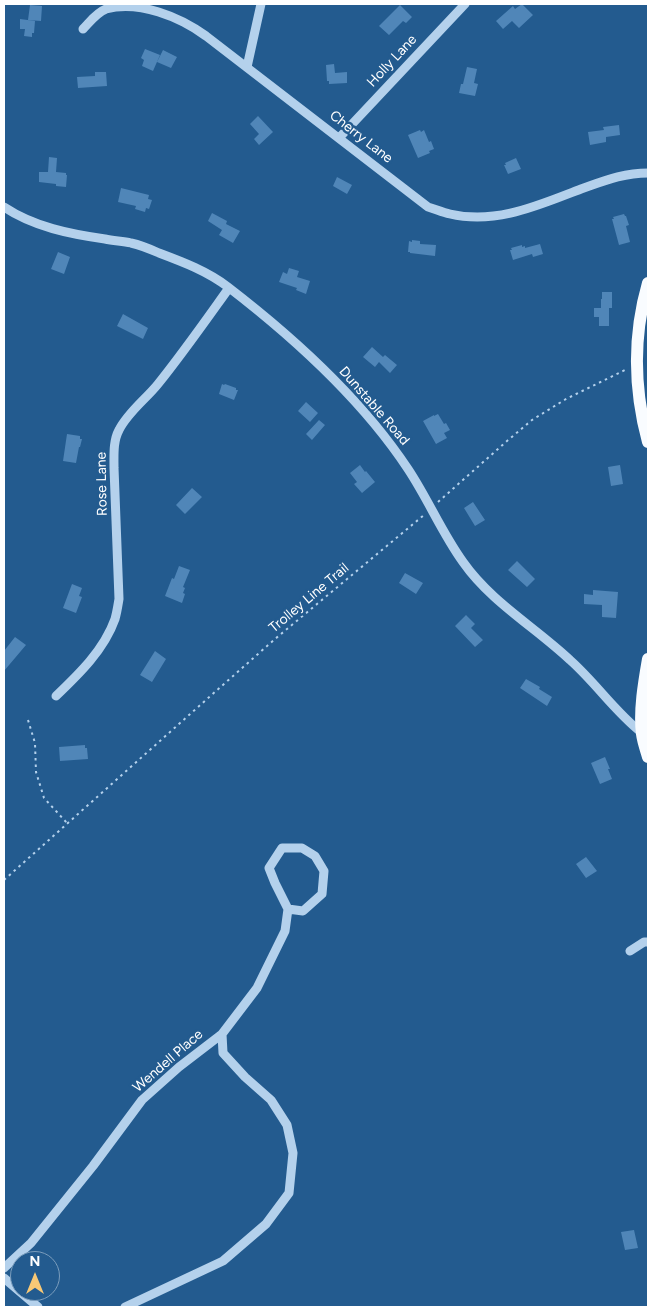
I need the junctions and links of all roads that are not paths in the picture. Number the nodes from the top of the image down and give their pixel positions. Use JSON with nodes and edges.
{"nodes":[{"id":1,"x":261,"y":4,"type":"edge"},
{"id":2,"x":465,"y":4,"type":"edge"},
{"id":3,"x":83,"y":29,"type":"dead end"},
{"id":4,"x":247,"y":67,"type":"junction"},
{"id":5,"x":339,"y":138,"type":"junction"},
{"id":6,"x":648,"y":173,"type":"edge"},
{"id":7,"x":4,"y":208,"type":"edge"},
{"id":8,"x":648,"y":283,"type":"edge"},
{"id":9,"x":229,"y":288,"type":"junction"},
{"id":10,"x":648,"y":442,"type":"edge"},
{"id":11,"x":648,"y":659,"type":"edge"},
{"id":12,"x":56,"y":696,"type":"dead end"},
{"id":13,"x":642,"y":733,"type":"junction"},
{"id":14,"x":648,"y":757,"type":"edge"},
{"id":15,"x":288,"y":909,"type":"junction"},
{"id":16,"x":648,"y":942,"type":"edge"},
{"id":17,"x":630,"y":951,"type":"dead end"},
{"id":18,"x":222,"y":1034,"type":"junction"},
{"id":19,"x":4,"y":1268,"type":"edge"},
{"id":20,"x":4,"y":1278,"type":"edge"},
{"id":21,"x":38,"y":1307,"type":"edge"},
{"id":22,"x":125,"y":1307,"type":"edge"}],
"edges":[{"from":1,"to":4,"type":"street"},
{"from":2,"to":5,"type":"street","name":"Holly Lane"},
{"from":3,"to":4,"type":"street","name":"Cherry Lane"},
{"from":4,"to":5,"type":"street","name":"Cherry Lane"},
{"from":5,"to":6,"type":"street","name":"Cherry Lane"},
{"from":7,"to":9,"type":"street","name":"Dunstable Road"},
{"from":8,"to":10,"type":"main road"},
{"from":9,"to":12,"type":"street","name":"Rose Lane"},
{"from":9,"to":13,"type":"street","name":"Dunstable Road"},
{"from":11,"to":13,"type":"main road"},
{"from":13,"to":14,"type":"main road"},
{"from":15,"to":15,"type":"street"},
{"from":15,"to":18,"type":"street","name":"Wendell Place"},
{"from":16,"to":17,"type":"street"},
{"from":18,"to":19,"type":"street","name":"Wendell Place"},
{"from":18,"to":22,"type":"street"},
{"from":20,"to":21,"type":"street"}]}
